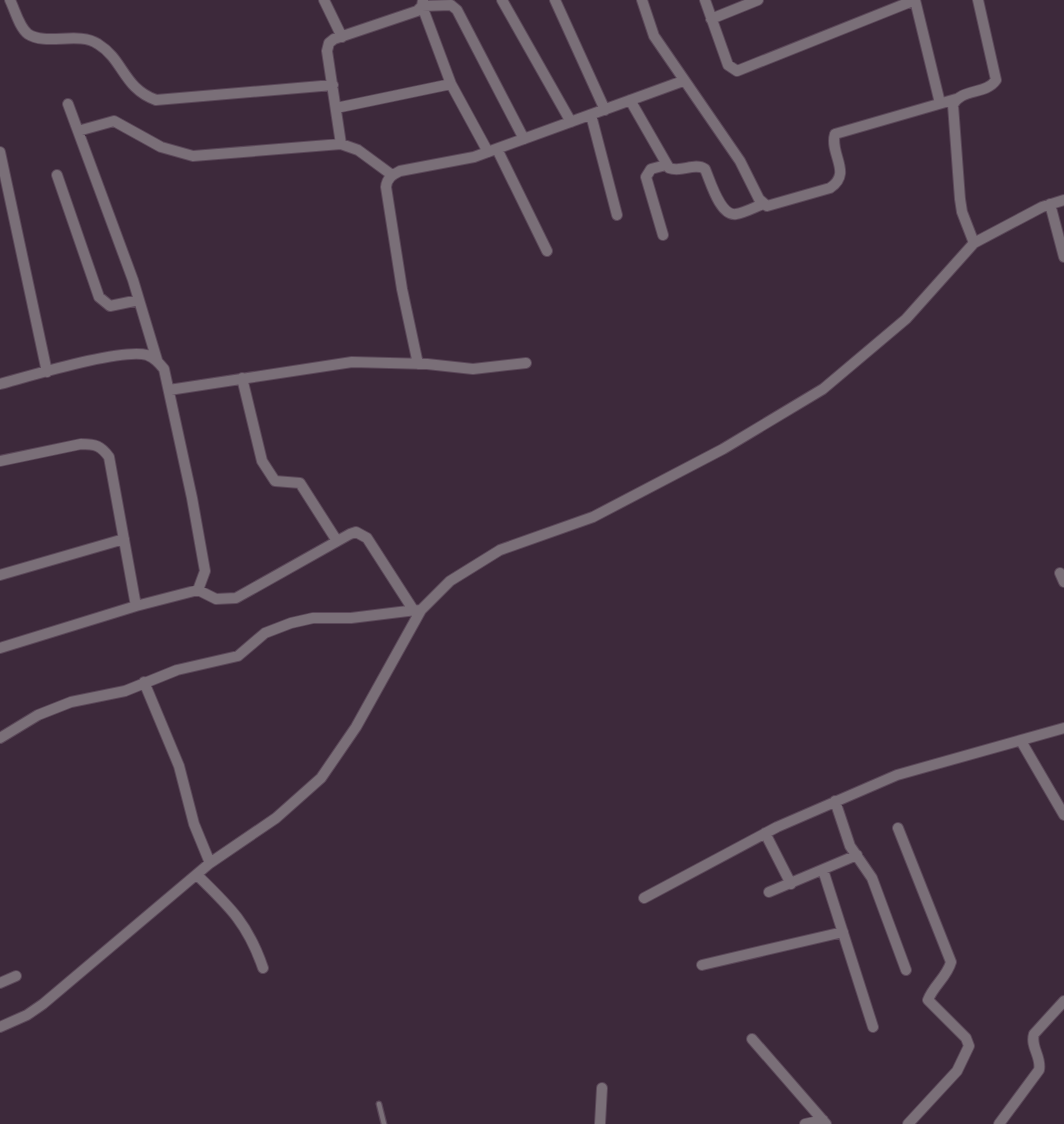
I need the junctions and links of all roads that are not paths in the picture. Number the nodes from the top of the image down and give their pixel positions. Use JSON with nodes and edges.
{"nodes":[{"id":1,"x":10,"y":0,"type":"edge"},
{"id":2,"x":324,"y":0,"type":"edge"},
{"id":3,"x":502,"y":0,"type":"edge"},
{"id":4,"x":555,"y":0,"type":"edge"},
{"id":5,"x":642,"y":0,"type":"edge"},
{"id":6,"x":705,"y":0,"type":"edge"},
{"id":7,"x":758,"y":0,"type":"edge"},
{"id":8,"x":915,"y":0,"type":"edge"},
{"id":9,"x":978,"y":0,"type":"edge"},
{"id":10,"x":423,"y":3,"type":"edge"},
{"id":11,"x":711,"y":19,"type":"junction"},
{"id":12,"x":342,"y":37,"type":"junction"},
{"id":13,"x":682,"y":81,"type":"junction"},
{"id":14,"x":451,"y":84,"type":"junction"},
{"id":15,"x":332,"y":85,"type":"junction"},
{"id":16,"x":956,"y":99,"type":"junction"},
{"id":17,"x":630,"y":100,"type":"junction"},
{"id":18,"x":940,"y":103,"type":"junction"},
{"id":19,"x":68,"y":104,"type":"dead end"},
{"id":20,"x":336,"y":108,"type":"junction"},
{"id":21,"x":605,"y":110,"type":"junction"},
{"id":22,"x":591,"y":115,"type":"junction"},
{"id":23,"x":571,"y":122,"type":"junction"},
{"id":24,"x":78,"y":131,"type":"junction"},
{"id":25,"x":524,"y":139,"type":"junction"},
{"id":26,"x":341,"y":144,"type":"junction"},
{"id":27,"x":492,"y":150,"type":"junction"},
{"id":28,"x":0,"y":152,"type":"edge"},
{"id":29,"x":666,"y":165,"type":"junction"},
{"id":30,"x":2,"y":171,"type":"edge"},
{"id":31,"x":57,"y":175,"type":"dead end"},
{"id":32,"x":392,"y":175,"type":"junction"},
{"id":33,"x":1064,"y":200,"type":"edge"},
{"id":34,"x":763,"y":204,"type":"junction"},
{"id":35,"x":1050,"y":204,"type":"junction"},
{"id":36,"x":618,"y":215,"type":"dead end"},
{"id":37,"x":663,"y":235,"type":"dead end"},
{"id":38,"x":974,"y":243,"type":"junction"},
{"id":39,"x":547,"y":251,"type":"dead end"},
{"id":40,"x":1064,"y":257,"type":"edge"},
{"id":41,"x":139,"y":300,"type":"junction"},
{"id":42,"x":157,"y":360,"type":"junction"},
{"id":43,"x":526,"y":363,"type":"dead end"},
{"id":44,"x":418,"y":364,"type":"junction"},
{"id":45,"x":47,"y":372,"type":"junction"},
{"id":46,"x":242,"y":378,"type":"junction"},
{"id":47,"x":0,"y":384,"type":"edge"},
{"id":48,"x":169,"y":390,"type":"junction"},
{"id":49,"x":0,"y":461,"type":"edge"},
{"id":50,"x":124,"y":539,"type":"junction"},
{"id":51,"x":337,"y":541,"type":"junction"},
{"id":52,"x":0,"y":575,"type":"edge"},
{"id":53,"x":198,"y":590,"type":"junction"},
{"id":54,"x":136,"y":606,"type":"junction"},
{"id":55,"x":418,"y":610,"type":"junction"},
{"id":56,"x":0,"y":648,"type":"edge"},
{"id":57,"x":144,"y":682,"type":"junction"},
{"id":58,"x":1064,"y":728,"type":"edge"},
{"id":59,"x":0,"y":738,"type":"edge"},
{"id":60,"x":1021,"y":741,"type":"junction"},
{"id":61,"x":835,"y":801,"type":"junction"},
{"id":62,"x":1064,"y":815,"type":"edge"},
{"id":63,"x":898,"y":828,"type":"dead end"},
{"id":64,"x":765,"y":833,"type":"junction"},
{"id":65,"x":857,"y":855,"type":"junction"},
{"id":66,"x":210,"y":863,"type":"junction"},
{"id":67,"x":823,"y":870,"type":"junction"},
{"id":68,"x":197,"y":875,"type":"junction"},
{"id":69,"x":790,"y":884,"type":"junction"},
{"id":70,"x":769,"y":892,"type":"dead end"},
{"id":71,"x":644,"y":898,"type":"dead end"},
{"id":72,"x":843,"y":932,"type":"junction"},
{"id":73,"x":702,"y":965,"type":"dead end"},
{"id":74,"x":263,"y":968,"type":"dead end"},
{"id":75,"x":906,"y":970,"type":"dead end"},
{"id":76,"x":16,"y":976,"type":"dead end"},
{"id":77,"x":0,"y":983,"type":"edge"},
{"id":78,"x":1064,"y":1000,"type":"edge"},
{"id":79,"x":0,"y":1027,"type":"edge"},
{"id":80,"x":873,"y":1027,"type":"dead end"},
{"id":81,"x":752,"y":1039,"type":"dead end"},
{"id":82,"x":602,"y":1088,"type":"dead end"},
{"id":83,"x":379,"y":1104,"type":"dead end"},
{"id":84,"x":824,"y":1122,"type":"edge"},
{"id":85,"x":384,"y":1124,"type":"edge"},
{"id":86,"x":600,"y":1124,"type":"edge"},
{"id":87,"x":805,"y":1124,"type":"edge"},
{"id":88,"x":908,"y":1124,"type":"edge"},
{"id":89,"x":999,"y":1124,"type":"edge"}],
"edges":[{"from":1,"to":15,"type":"street"},
{"from":2,"to":12,"type":"street"},
{"from":3,"to":23,"type":"street"},
{"from":4,"to":21,"type":"street"},
{"from":5,"to":13,"type":"street"},
{"from":6,"to":11,"type":"street"},
{"from":7,"to":11,"type":"street"},
{"from":8,"to":11,"type":"street"},
{"from":8,"to":18,"type":"street"},
{"from":9,"to":16,"type":"street"},
{"from":10,"to":12,"type":"street"},
{"from":10,"to":14,"type":"street"},
{"from":10,"to":25,"type":"street"},
{"from":12,"to":15,"type":"street"},
{"from":13,"to":17,"type":"street"},
{"from":13,"to":34,"type":"street"},
{"from":14,"to":20,"type":"street"},
{"from":14,"to":27,"type":"street"},
{"from":15,"to":20,"type":"street"},
{"from":16,"to":18,"type":"street"},
{"from":16,"to":38,"type":"street"},
{"from":17,"to":21,"type":"street"},
{"from":17,"to":29,"type":"street"},
{"from":18,"to":34,"type":"street"},
{"from":19,"to":24,"type":"street"},
{"from":20,"to":26,"type":"street"},
{"from":21,"to":22,"type":"street"},
{"from":22,"to":23,"type":"street"},
{"from":22,"to":36,"type":"street"},
{"from":23,"to":25,"type":"street"},
{"from":24,"to":26,"type":"street"},
{"from":24,"to":41,"type":"street"},
{"from":25,"to":27,"type":"street"},
{"from":26,"to":32,"type":"street"},
{"from":27,"to":32,"type":"street"},
{"from":27,"to":39,"type":"street"},
{"from":28,"to":30,"type":"street"},
{"from":29,"to":34,"type":"street"},
{"from":29,"to":37,"type":"street"},
{"from":30,"to":45,"type":"street"},
{"from":31,"to":41,"type":"street"},
{"from":32,"to":44,"type":"street"},
{"from":33,"to":35,"type":"street"},
{"from":35,"to":38,"type":"street"},
{"from":35,"to":40,"type":"street"},
{"from":38,"to":55,"type":"street"},
{"from":41,"to":42,"type":"street"},
{"from":42,"to":45,"type":"street"},
{"from":42,"to":48,"type":"street"},
{"from":43,"to":44,"type":"street"},
{"from":44,"to":46,"type":"street"},
{"from":45,"to":47,"type":"street"},
{"from":46,"to":48,"type":"street"},
{"from":46,"to":51,"type":"street"},
{"from":48,"to":53,"type":"street"},
{"from":49,"to":50,"type":"street"},
{"from":50,"to":52,"type":"street"},
{"from":50,"to":54,"type":"street"},
{"from":51,"to":53,"type":"street"},
{"from":51,"to":55,"type":"street"},
{"from":53,"to":54,"type":"street"},
{"from":54,"to":56,"type":"street"},
{"from":55,"to":57,"type":"street"},
{"from":55,"to":66,"type":"street"},
{"from":57,"to":59,"type":"street"},
{"from":57,"to":66,"type":"street"},
{"from":58,"to":60,"type":"street"},
{"from":60,"to":61,"type":"street"},
{"from":60,"to":62,"type":"street"},
{"from":61,"to":64,"type":"street"},
{"from":61,"to":65,"type":"street"},
{"from":63,"to":88,"type":"street"},
{"from":64,"to":69,"type":"street"},
{"from":64,"to":71,"type":"street"},
{"from":65,"to":67,"type":"street"},
{"from":65,"to":75,"type":"street"},
{"from":66,"to":68,"type":"street"},
{"from":67,"to":69,"type":"street"},
{"from":67,"to":72,"type":"street"},
{"from":68,"to":74,"type":"street"},
{"from":68,"to":79,"type":"street"},
{"from":69,"to":70,"type":"street"},
{"from":72,"to":73,"type":"street"},
{"from":72,"to":80,"type":"street"},
{"from":76,"to":77,"type":"street"},
{"from":78,"to":89,"type":"street"},
{"from":81,"to":84,"type":"street"},
{"from":82,"to":86,"type":"street"},
{"from":83,"to":85,"type":"lane"},
{"from":84,"to":87,"type":"street"}]}
